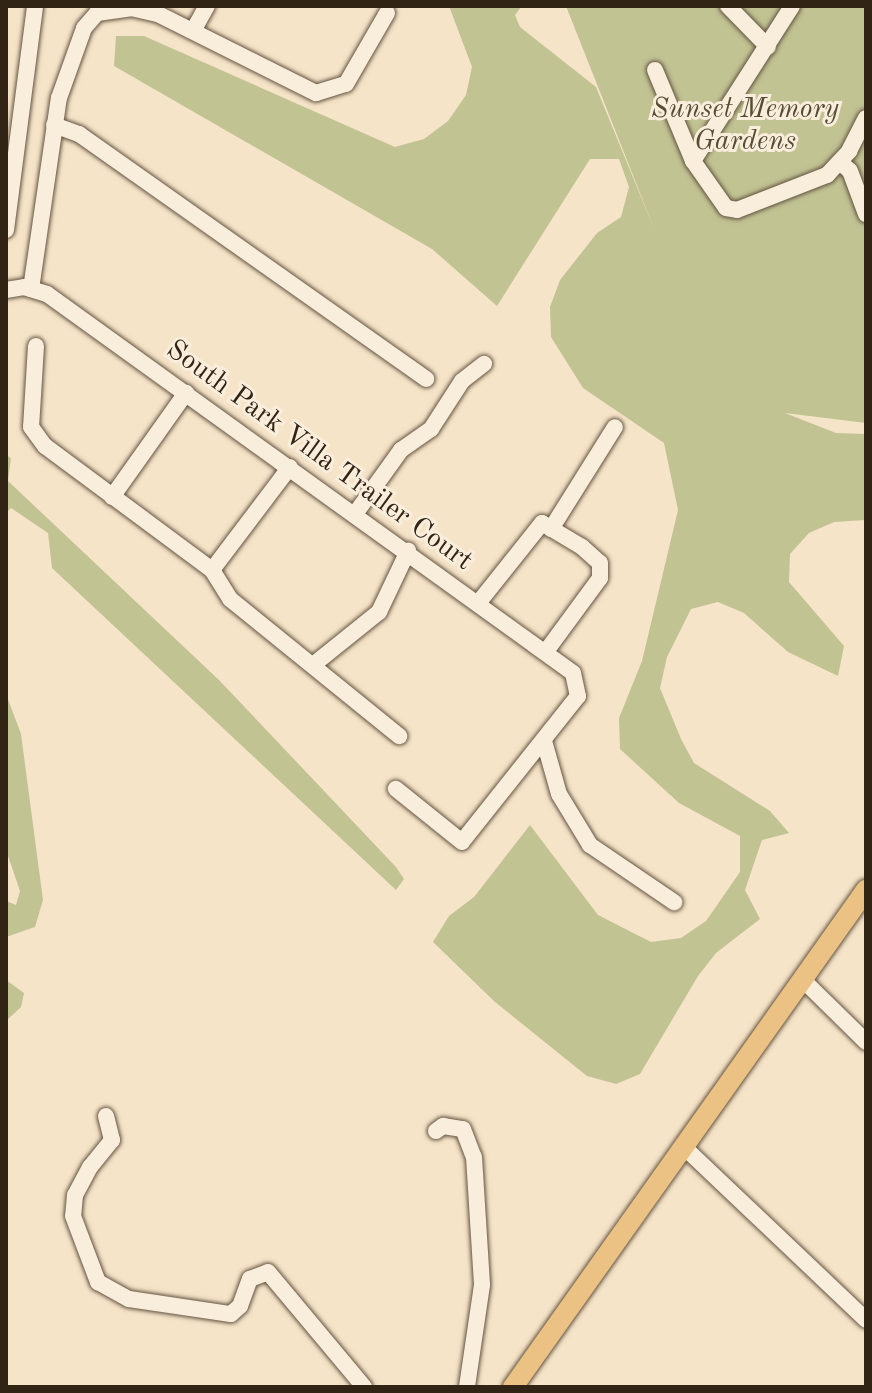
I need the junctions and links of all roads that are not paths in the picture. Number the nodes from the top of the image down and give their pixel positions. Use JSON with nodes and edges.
{"nodes":[{"id":1,"x":35,"y":6,"type":"edge"},
{"id":2,"x":207,"y":6,"type":"edge"},
{"id":3,"x":728,"y":6,"type":"edge"},
{"id":4,"x":792,"y":6,"type":"edge"},
{"id":5,"x":387,"y":13,"type":"dead end"},
{"id":6,"x":193,"y":31,"type":"junction"},
{"id":7,"x":768,"y":47,"type":"junction"},
{"id":8,"x":655,"y":70,"type":"dead end"},
{"id":9,"x":866,"y":118,"type":"edge"},
{"id":10,"x":54,"y":125,"type":"junction"},
{"id":11,"x":693,"y":161,"type":"junction"},
{"id":12,"x":840,"y":162,"type":"junction"},
{"id":13,"x":866,"y":214,"type":"edge"},
{"id":14,"x":6,"y":230,"type":"edge"},
{"id":15,"x":31,"y":289,"type":"junction"},
{"id":16,"x":6,"y":290,"type":"edge"},
{"id":17,"x":36,"y":346,"type":"dead end"},
{"id":18,"x":484,"y":364,"type":"dead end"},
{"id":19,"x":426,"y":379,"type":"dead end"},
{"id":20,"x":186,"y":393,"type":"junction"},
{"id":21,"x":615,"y":427,"type":"dead end"},
{"id":22,"x":290,"y":467,"type":"junction"},
{"id":23,"x":112,"y":497,"type":"junction"},
{"id":24,"x":355,"y":514,"type":"junction"},
{"id":25,"x":551,"y":529,"type":"junction"},
{"id":26,"x":408,"y":551,"type":"junction"},
{"id":27,"x":212,"y":570,"type":"junction"},
{"id":28,"x":479,"y":602,"type":"junction"},
{"id":29,"x":547,"y":650,"type":"junction"},
{"id":30,"x":313,"y":665,"type":"junction"},
{"id":31,"x":399,"y":736,"type":"dead end"},
{"id":32,"x":544,"y":741,"type":"junction"},
{"id":33,"x":396,"y":789,"type":"dead end"},
{"id":34,"x":866,"y":890,"type":"edge"},
{"id":35,"x":674,"y":902,"type":"dead end"},
{"id":36,"x":803,"y":980,"type":"junction"},
{"id":37,"x":866,"y":1042,"type":"edge"},
{"id":38,"x":106,"y":1116,"type":"dead end"},
{"id":39,"x":436,"y":1131,"type":"dead end"},
{"id":40,"x":686,"y":1149,"type":"junction"},
{"id":41,"x":866,"y":1320,"type":"edge"},
{"id":42,"x":364,"y":1387,"type":"edge"},
{"id":43,"x":467,"y":1387,"type":"edge"},
{"id":44,"x":513,"y":1387,"type":"edge"}],
"edges":[{"from":1,"to":14,"type":"street"},
{"from":2,"to":6,"type":"street"},
{"from":3,"to":7,"type":"street"},
{"from":4,"to":7,"type":"street"},
{"from":5,"to":6,"type":"street"},
{"from":6,"to":10,"type":"street"},
{"from":7,"to":11,"type":"street"},
{"from":8,"to":11,"type":"street"},
{"from":9,"to":12,"type":"street"},
{"from":10,"to":15,"type":"street"},
{"from":10,"to":19,"type":"street"},
{"from":11,"to":12,"type":"street"},
{"from":12,"to":13,"type":"street"},
{"from":15,"to":16,"type":"street"},
{"from":15,"to":20,"type":"street","name":"South Park Villa Trailer Court"},
{"from":17,"to":23,"type":"street"},
{"from":18,"to":24,"type":"street"},
{"from":20,"to":22,"type":"street","name":"South Park Villa Trailer Court"},
{"from":20,"to":23,"type":"street"},
{"from":21,"to":25,"type":"street"},
{"from":22,"to":24,"type":"street","name":"South Park Villa Trailer Court"},
{"from":22,"to":27,"type":"street"},
{"from":23,"to":27,"type":"street"},
{"from":24,"to":26,"type":"street","name":"South Park Villa Trailer Court"},
{"from":25,"to":28,"type":"street"},
{"from":25,"to":29,"type":"street"},
{"from":26,"to":28,"type":"street","name":"South Park Villa Trailer Court"},
{"from":26,"to":30,"type":"street"},
{"from":27,"to":30,"type":"street"},
{"from":28,"to":29,"type":"street","name":"South Park Villa Trailer Court"},
{"from":29,"to":32,"type":"street","name":"South Park Villa Trailer Court"},
{"from":30,"to":31,"type":"street"},
{"from":32,"to":33,"type":"street"},
{"from":32,"to":35,"type":"street"},
{"from":34,"to":36,"type":"main road"},
{"from":36,"to":37,"type":"street"},
{"from":36,"to":40,"type":"main road"},
{"from":38,"to":42,"type":"street"},
{"from":39,"to":43,"type":"street"},
{"from":40,"to":41,"type":"street"},
{"from":40,"to":44,"type":"main road"}]}
